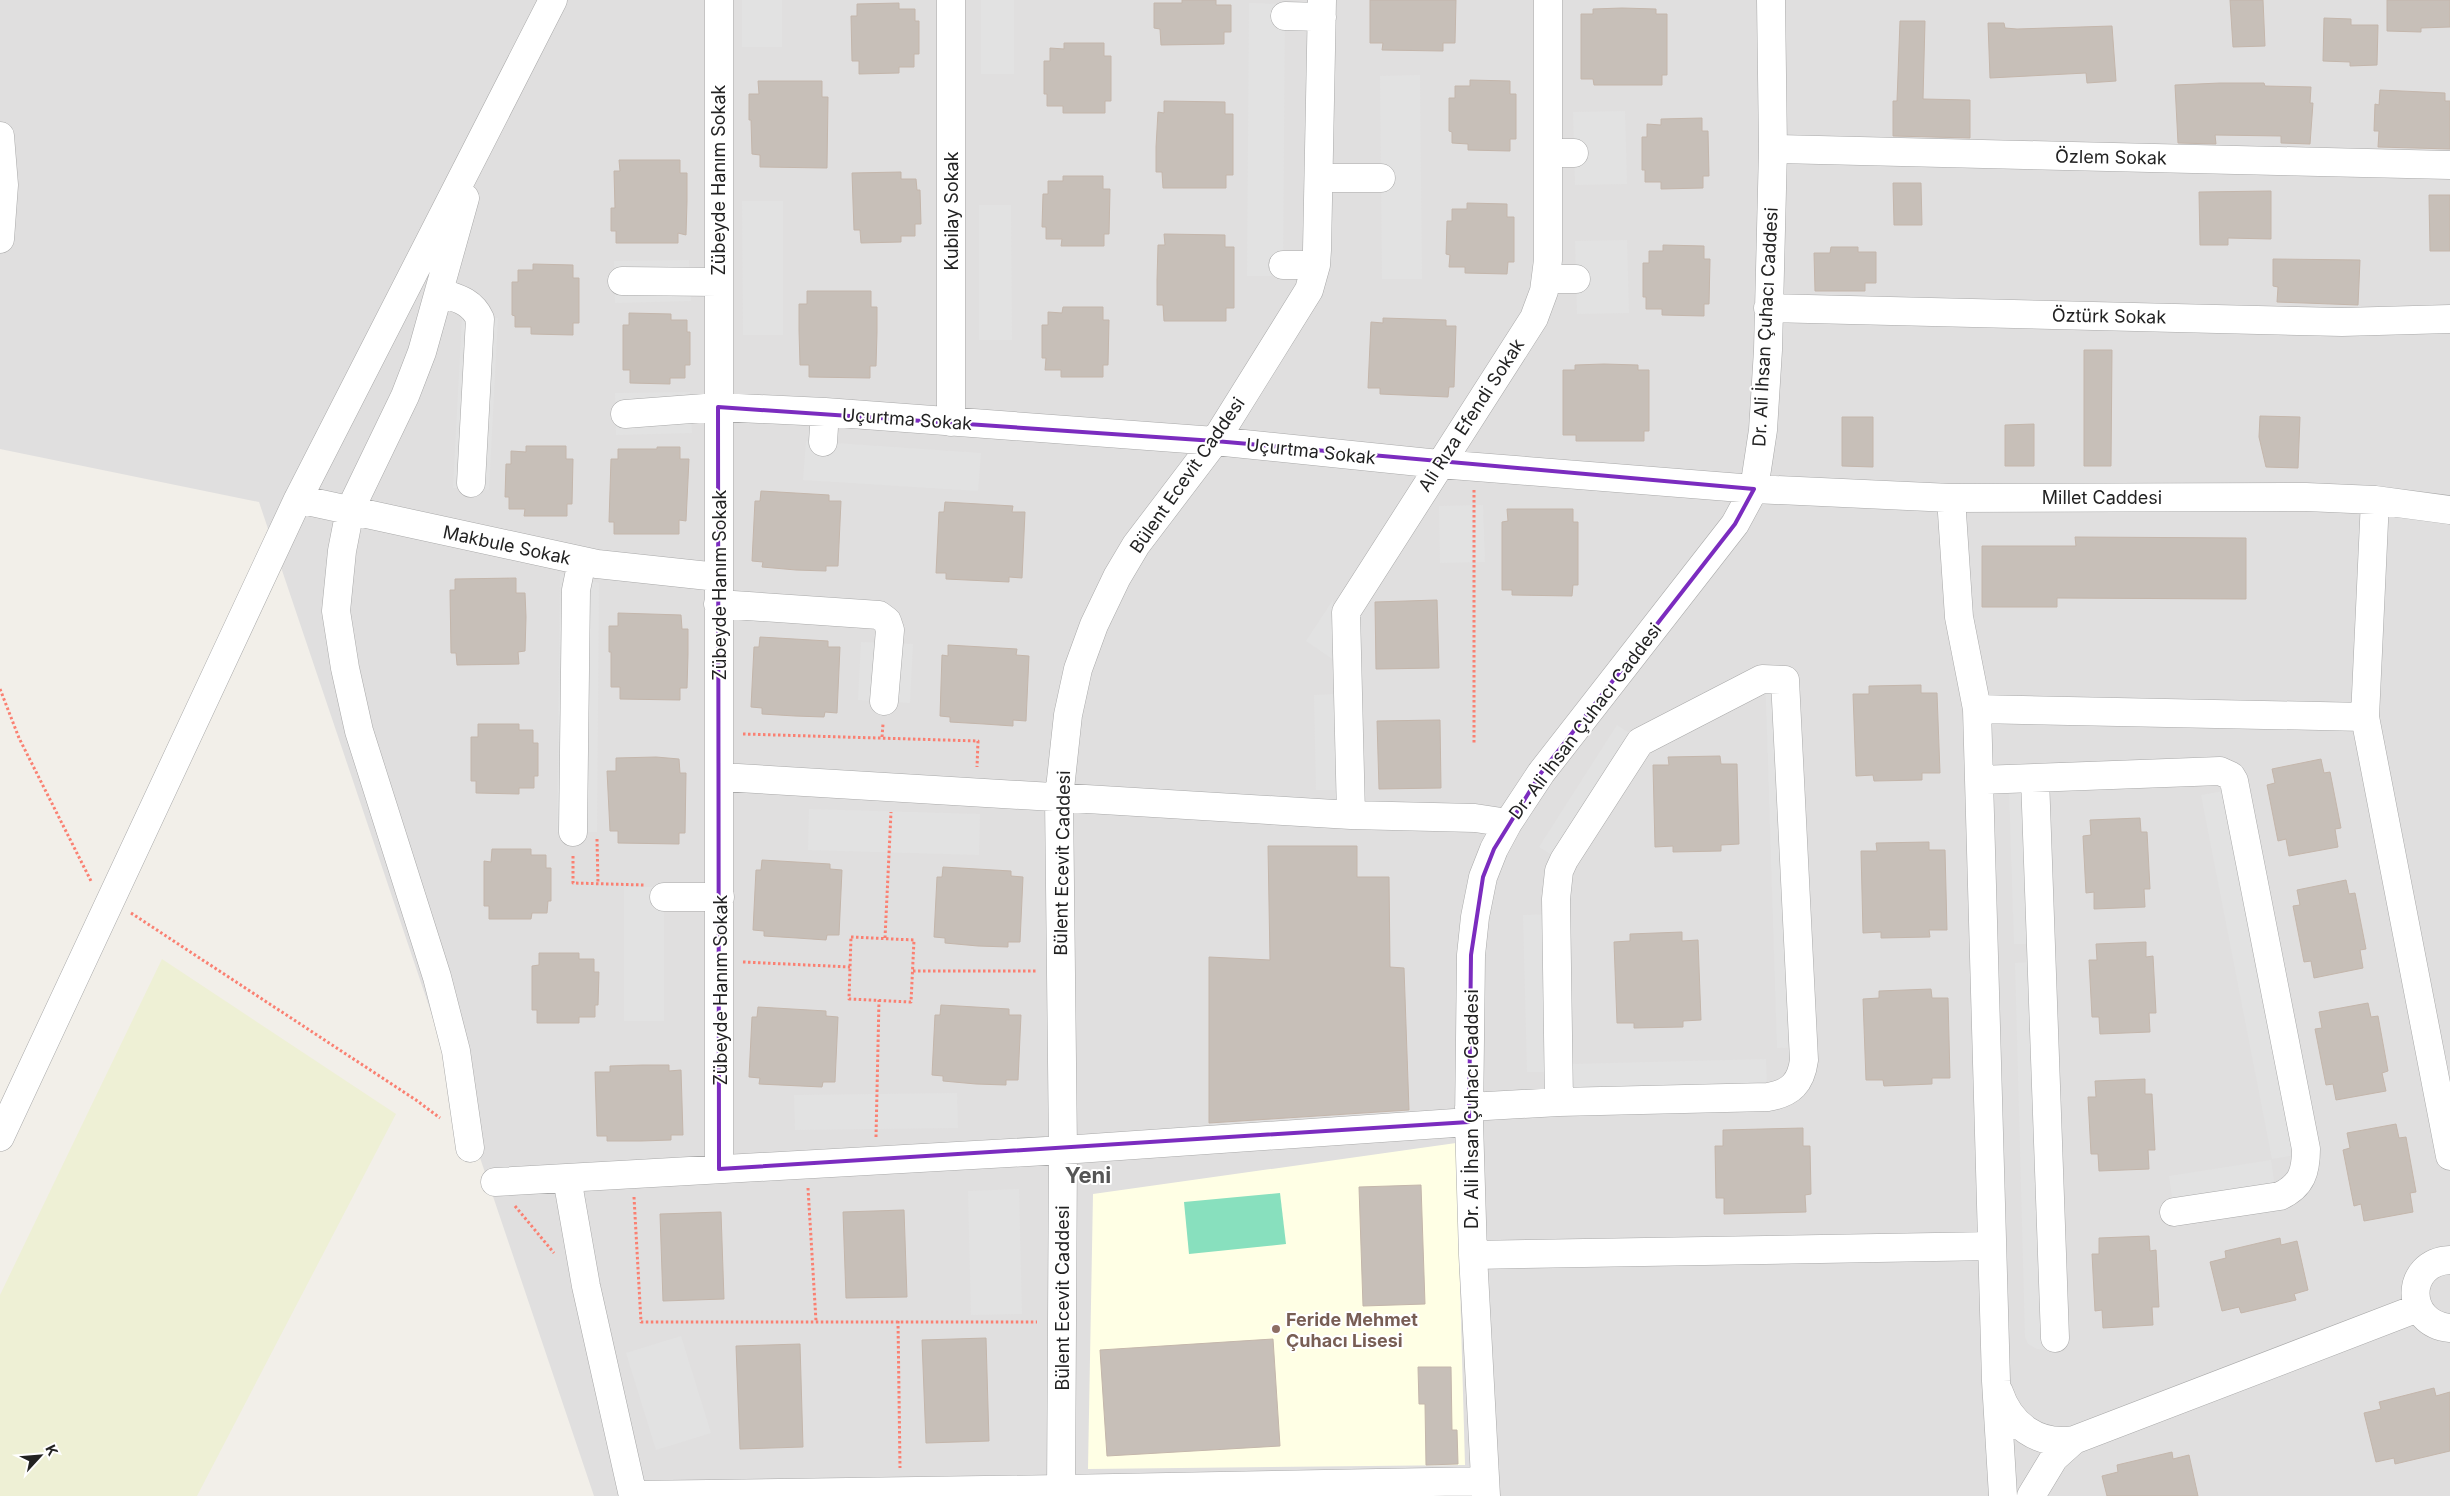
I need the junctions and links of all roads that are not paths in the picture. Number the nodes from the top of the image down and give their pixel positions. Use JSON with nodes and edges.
{"nodes":[{"id":1,"x":553,"y":0,"type":"edge"},
{"id":2,"x":719,"y":0,"type":"edge"},
{"id":3,"x":951,"y":0,"type":"edge"},
{"id":4,"x":1548,"y":0,"type":"edge"},
{"id":5,"x":1771,"y":0,"type":"edge"},
{"id":6,"x":1322,"y":8,"type":"edge"},
{"id":7,"x":1285,"y":16,"type":"dead end"},
{"id":8,"x":0,"y":136,"type":"edge"},
{"id":9,"x":479,"y":144,"type":"junction"},
{"id":10,"x":1773,"y":149,"type":"junction"},
{"id":11,"x":2450,"y":165,"type":"edge"},
{"id":12,"x":1318,"y":178,"type":"junction"},
{"id":13,"x":1381,"y":178,"type":"dead end"},
{"id":14,"x":0,"y":239,"type":"edge"},
{"id":15,"x":1283,"y":265,"type":"dead end"},
{"id":16,"x":1316,"y":265,"type":"junction"},
{"id":17,"x":1546,"y":279,"type":"junction"},
{"id":18,"x":1576,"y":279,"type":"dead end"},
{"id":19,"x":622,"y":281,"type":"dead end"},
{"id":20,"x":718,"y":282,"type":"junction"},
{"id":21,"x":439,"y":292,"type":"junction"},
{"id":22,"x":1768,"y":308,"type":"junction"},
{"id":23,"x":2450,"y":319,"type":"edge"},
{"id":24,"x":718,"y":407,"type":"junction"},
{"id":25,"x":825,"y":412,"type":"junction"},
{"id":26,"x":625,"y":414,"type":"dead end"},
{"id":27,"x":951,"y":422,"type":"junction"},
{"id":28,"x":823,"y":442,"type":"dead end"},
{"id":29,"x":1216,"y":442,"type":"junction"},
{"id":30,"x":1439,"y":464,"type":"junction"},
{"id":31,"x":471,"y":483,"type":"dead end"},
{"id":32,"x":1754,"y":489,"type":"junction"},
{"id":33,"x":1951,"y":498,"type":"junction"},
{"id":34,"x":298,"y":499,"type":"junction"},
{"id":35,"x":2375,"y":500,"type":"junction"},
{"id":36,"x":350,"y":510,"type":"junction"},
{"id":37,"x":2450,"y":510,"type":"edge"},
{"id":38,"x":582,"y":561,"type":"junction"},
{"id":39,"x":718,"y":576,"type":"junction"},
{"id":40,"x":718,"y":604,"type":"junction"},
{"id":41,"x":884,"y":701,"type":"dead end"},
{"id":42,"x":1977,"y":709,"type":"junction"},
{"id":43,"x":2365,"y":717,"type":"junction"},
{"id":44,"x":721,"y":776,"type":"junction"},
{"id":45,"x":2035,"y":778,"type":"junction"},
{"id":46,"x":1980,"y":780,"type":"junction"},
{"id":47,"x":1060,"y":798,"type":"junction"},
{"id":48,"x":1351,"y":815,"type":"junction"},
{"id":49,"x":1508,"y":823,"type":"junction"},
{"id":50,"x":585,"y":832,"type":"road end"},
{"id":51,"x":664,"y":897,"type":"dead end"},
{"id":52,"x":720,"y":897,"type":"junction"},
{"id":53,"x":1559,"y":1102,"type":"junction"},
{"id":54,"x":1469,"y":1114,"type":"junction"},
{"id":55,"x":0,"y":1137,"type":"edge"},
{"id":56,"x":470,"y":1148,"type":"dead end"},
{"id":57,"x":1063,"y":1150,"type":"junction"},
{"id":58,"x":2450,"y":1156,"type":"edge"},
{"id":59,"x":719,"y":1170,"type":"junction"},
{"id":60,"x":567,"y":1178,"type":"junction"},
{"id":61,"x":495,"y":1182,"type":"road end"},
{"id":62,"x":2174,"y":1212,"type":"dead end"},
{"id":63,"x":1992,"y":1246,"type":"junction"},
{"id":64,"x":1473,"y":1255,"type":"junction"},
{"id":65,"x":2450,"y":1260,"type":"edge"},
{"id":66,"x":2418,"y":1308,"type":"junction"},
{"id":67,"x":2450,"y":1328,"type":"edge"},
{"id":68,"x":2055,"y":1338,"type":"dead end"},
{"id":69,"x":1996,"y":1381,"type":"junction"},
{"id":70,"x":2074,"y":1440,"type":"junction"},
{"id":71,"x":1485,"y":1488,"type":"edge"},
{"id":72,"x":1061,"y":1493,"type":"edge"},
{"id":73,"x":633,"y":1495,"type":"edge"},
{"id":74,"x":2003,"y":1496,"type":"edge"},
{"id":75,"x":2031,"y":1496,"type":"edge"}],
"edges":[{"from":1,"to":9,"type":"street"},
{"from":2,"to":20,"type":"street","name":"Zübeyde Hanım Sokak"},
{"from":3,"to":27,"type":"street","name":"Kubilay Sokak"},
{"from":4,"to":17,"type":"street","name":"Ali Rıza Efendi Sokak"},
{"from":5,"to":10,"type":"street","name":"Dr. Ali İhsan Çuhacı Caddesi"},
{"from":6,"to":7,"type":"street"},
{"from":6,"to":12,"type":"street","name":"Bülent Ecevit Caddesi"},
{"from":8,"to":14,"type":"street"},
{"from":9,"to":21,"type":"street"},
{"from":9,"to":34,"type":"street"},
{"from":10,"to":11,"type":"street","name":"Özlem Sokak"},
{"from":10,"to":22,"type":"street","name":"Dr. Ali İhsan Çuhacı Caddesi"},
{"from":12,"to":13,"type":"street"},
{"from":12,"to":16,"type":"street","name":"Bülent Ecevit Caddesi"},
{"from":15,"to":16,"type":"street"},
{"from":16,"to":29,"type":"street","name":"Bülent Ecevit Caddesi"},
{"from":17,"to":18,"type":"street"},
{"from":17,"to":30,"type":"street","name":"Ali Rıza Efendi Sokak"},
{"from":19,"to":20,"type":"street"},
{"from":20,"to":24,"type":"street","name":"Zübeyde Hanım Sokak"},
{"from":21,"to":31,"type":"street"},
{"from":21,"to":36,"type":"street"},
{"from":22,"to":23,"type":"street","name":"Öztürk Sokak"},
{"from":22,"to":32,"type":"street","name":"Dr. Ali İhsan Çuhacı Caddesi"},
{"from":24,"to":25,"type":"street","name":"Uçurtma Sokak"},
{"from":24,"to":26,"type":"street","name":"Uçurtma Sokak"},
{"from":24,"to":39,"type":"street","name":"Zübeyde Hanım Sokak"},
{"from":25,"to":27,"type":"street","name":"Uçurtma Sokak"},
{"from":25,"to":28,"type":"street"},
{"from":27,"to":29,"type":"street","name":"Uçurtma Sokak"},
{"from":29,"to":30,"type":"street","name":"Uçurtma Sokak"},
{"from":29,"to":47,"type":"street","name":"Bülent Ecevit Caddesi"},
{"from":30,"to":32,"type":"street","name":"Uçurtma Sokak"},
{"from":30,"to":48,"type":"street","name":"Ali Rıza Efendi Sokak"},
{"from":32,"to":33,"type":"street","name":"Millet Caddesi"},
{"from":32,"to":49,"type":"street","name":"Dr. Ali İhsan Çuhacı Caddesi"},
{"from":33,"to":35,"type":"street","name":"Millet Caddesi"},
{"from":33,"to":42,"type":"street"},
{"from":34,"to":36,"type":"street","name":"Makbule Sokak"},
{"from":34,"to":55,"type":"street"},
{"from":35,"to":37,"type":"street","name":"Millet Caddesi"},
{"from":35,"to":43,"type":"street"},
{"from":36,"to":38,"type":"street","name":"Makbule Sokak"},
{"from":36,"to":56,"type":"street"},
{"from":38,"to":39,"type":"street","name":"Makbule Sokak"},
{"from":38,"to":50,"type":"street"},
{"from":39,"to":40,"type":"street","name":"Zübeyde Hanım Sokak"},
{"from":40,"to":41,"type":"street"},
{"from":40,"to":44,"type":"street","name":"Zübeyde Hanım Sokak"},
{"from":42,"to":43,"type":"street"},
{"from":42,"to":46,"type":"street"},
{"from":43,"to":58,"type":"street"},
{"from":44,"to":47,"type":"street"},
{"from":44,"to":52,"type":"street","name":"Zübeyde Hanım Sokak"},
{"from":45,"to":46,"type":"street"},
{"from":45,"to":62,"type":"street"},
{"from":45,"to":68,"type":"street"},
{"from":46,"to":63,"type":"street"},
{"from":47,"to":48,"type":"street"},
{"from":47,"to":57,"type":"street","name":"Bülent Ecevit Caddesi"},
{"from":48,"to":49,"type":"street"},
{"from":49,"to":54,"type":"street","name":"Dr. Ali İhsan Çuhacı Caddesi"},
{"from":51,"to":52,"type":"street"},
{"from":52,"to":59,"type":"street","name":"Zübeyde Hanım Sokak"},
{"from":53,"to":53,"type":"street"},
{"from":53,"to":54,"type":"street"},
{"from":54,"to":57,"type":"street"},
{"from":54,"to":64,"type":"street","name":"Dr. Ali İhsan Çuhacı Caddesi"},
{"from":57,"to":59,"type":"street"},
{"from":57,"to":72,"type":"street","name":"Bülent Ecevit Caddesi"},
{"from":59,"to":60,"type":"street"},
{"from":60,"to":61,"type":"street"},
{"from":60,"to":73,"type":"street"},
{"from":63,"to":64,"type":"street"},
{"from":63,"to":69,"type":"street"},
{"from":64,"to":71,"type":"street","name":"Dr. Ali İhsan Çuhacı Caddesi"},
{"from":65,"to":66,"type":"street"},
{"from":66,"to":67,"type":"street"},
{"from":66,"to":70,"type":"street"},
{"from":69,"to":70,"type":"street"},
{"from":69,"to":74,"type":"street"},
{"from":70,"to":75,"type":"street"},
{"from":71,"to":72,"type":"street"},
{"from":72,"to":73,"type":"street"}]}
